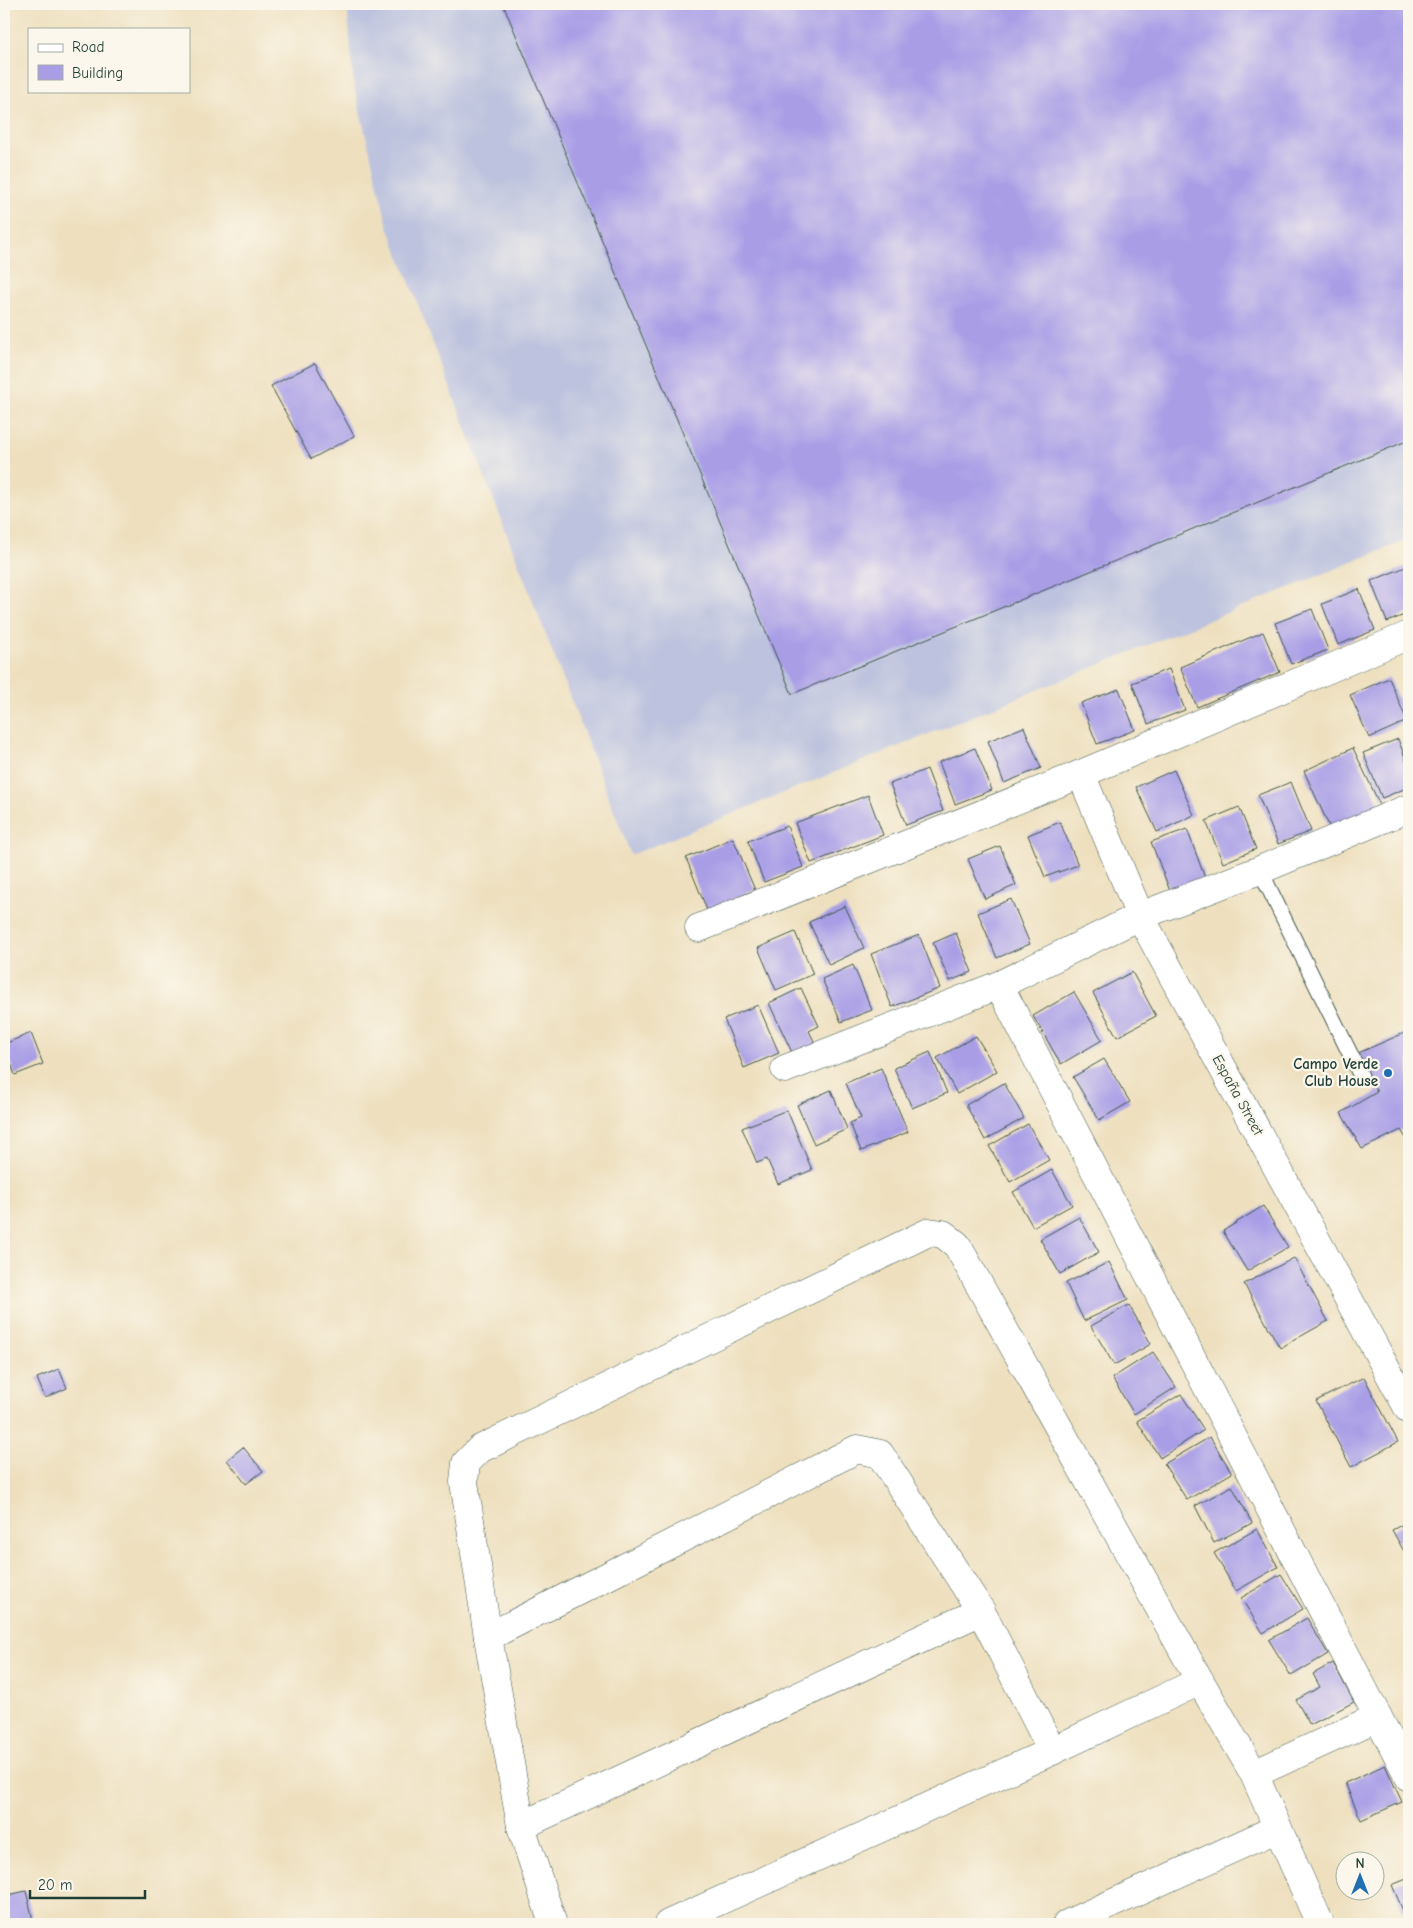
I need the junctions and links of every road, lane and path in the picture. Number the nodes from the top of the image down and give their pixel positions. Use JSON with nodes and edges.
{"nodes":[{"id":1,"x":1409,"y":635,"type":"edge"},
{"id":2,"x":1081,"y":774,"type":"junction"},
{"id":3,"x":1409,"y":808,"type":"edge"},
{"id":4,"x":1260,"y":870,"type":"junction"},
{"id":5,"x":1140,"y":916,"type":"junction"},
{"id":6,"x":699,"y":928,"type":"dead end"},
{"id":7,"x":999,"y":985,"type":"junction"},
{"id":8,"x":785,"y":1069,"type":"dead end"},
{"id":9,"x":1361,"y":1076,"type":"dead end"},
{"id":10,"x":1409,"y":1410,"type":"edge"},
{"id":11,"x":981,"y":1610,"type":"junction"},
{"id":12,"x":488,"y":1637,"type":"junction"},
{"id":13,"x":1200,"y":1681,"type":"junction"},
{"id":14,"x":1378,"y":1717,"type":"junction"},
{"id":15,"x":1052,"y":1751,"type":"junction"},
{"id":16,"x":1254,"y":1774,"type":"junction"},
{"id":17,"x":1409,"y":1778,"type":"edge"},
{"id":18,"x":522,"y":1826,"type":"junction"},
{"id":19,"x":1278,"y":1828,"type":"junction"},
{"id":20,"x":553,"y":1924,"type":"edge"},
{"id":21,"x":668,"y":1924,"type":"edge"},
{"id":22,"x":1067,"y":1924,"type":"edge"},
{"id":23,"x":1320,"y":1924,"type":"edge"}],
"edges":[{"from":1,"to":2,"type":"street"},
{"from":2,"to":5,"type":"street","name":"España Street"},
{"from":2,"to":6,"type":"street"},
{"from":3,"to":4,"type":"street"},
{"from":4,"to":5,"type":"street"},
{"from":4,"to":9,"type":"lane"},
{"from":5,"to":7,"type":"street"},
{"from":5,"to":10,"type":"street","name":"España Street"},
{"from":7,"to":8,"type":"street"},
{"from":7,"to":14,"type":"street"},
{"from":11,"to":12,"type":"street"},
{"from":11,"to":15,"type":"street"},
{"from":11,"to":18,"type":"street"},
{"from":12,"to":13,"type":"street"},
{"from":12,"to":18,"type":"street"},
{"from":13,"to":15,"type":"street"},
{"from":13,"to":16,"type":"street"},
{"from":14,"to":16,"type":"street"},
{"from":14,"to":17,"type":"street"},
{"from":15,"to":21,"type":"street"},
{"from":16,"to":19,"type":"street"},
{"from":18,"to":20,"type":"street"},
{"from":19,"to":22,"type":"street"},
{"from":19,"to":23,"type":"street"}]}
